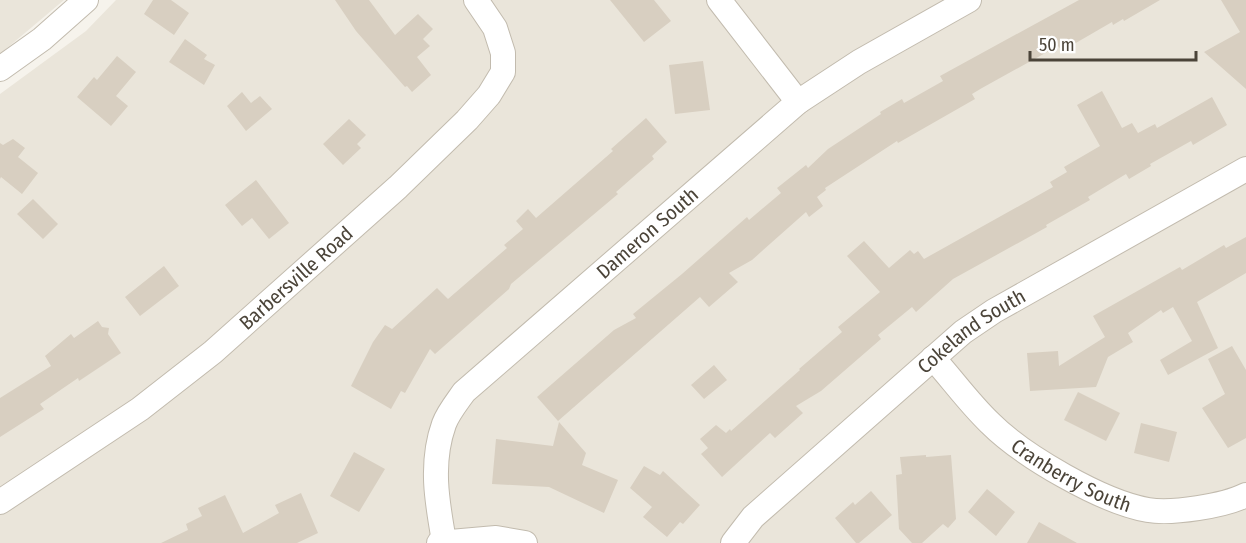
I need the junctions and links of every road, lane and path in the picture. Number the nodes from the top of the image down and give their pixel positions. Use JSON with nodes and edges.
{"nodes":[{"id":1,"x":86,"y":0,"type":"edge"},
{"id":2,"x":476,"y":0,"type":"edge"},
{"id":3,"x":719,"y":0,"type":"edge"},
{"id":4,"x":969,"y":0,"type":"edge"},
{"id":5,"x":0,"y":69,"type":"edge"},
{"id":6,"x":798,"y":102,"type":"junction"},
{"id":7,"x":1246,"y":169,"type":"edge"},
{"id":8,"x":933,"y":358,"type":"junction"},
{"id":9,"x":1246,"y":495,"type":"edge"},
{"id":10,"x":0,"y":502,"type":"edge"},
{"id":11,"x":441,"y":542,"type":"edge"},
{"id":12,"x":525,"y":543,"type":"edge"},
{"id":13,"x":733,"y":543,"type":"edge"}],
"edges":[{"from":1,"to":5,"type":"street"},
{"from":2,"to":10,"type":"street","name":"Barbersville Road"},
{"from":3,"to":6,"type":"street"},
{"from":4,"to":6,"type":"street","name":"Dameron South"},
{"from":6,"to":11,"type":"street","name":"Dameron South"},
{"from":7,"to":8,"type":"street","name":"Cokeland South"},
{"from":8,"to":9,"type":"street","name":"Cranberry South"},
{"from":8,"to":13,"type":"street","name":"Cokeland South"},
{"from":11,"to":12,"type":"street"}]}
